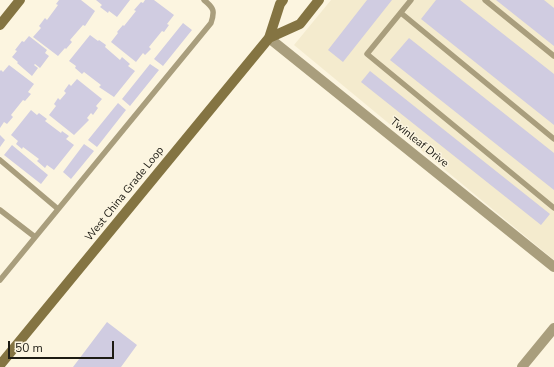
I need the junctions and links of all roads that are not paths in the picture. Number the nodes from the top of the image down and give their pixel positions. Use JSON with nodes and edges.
{"nodes":[{"id":1,"x":20,"y":0,"type":"edge"},
{"id":2,"x":204,"y":0,"type":"edge"},
{"id":3,"x":283,"y":0,"type":"edge"},
{"id":4,"x":319,"y":0,"type":"edge"},
{"id":5,"x":411,"y":0,"type":"edge"},
{"id":6,"x":485,"y":0,"type":"edge"},
{"id":7,"x":401,"y":13,"type":"junction"},
{"id":8,"x":0,"y":25,"type":"edge"},
{"id":9,"x":269,"y":38,"type":"junction"},
{"id":10,"x":554,"y":56,"type":"edge"},
{"id":11,"x":554,"y":139,"type":"edge"},
{"id":12,"x":0,"y":160,"type":"edge"},
{"id":13,"x":554,"y":208,"type":"edge"},
{"id":14,"x":58,"y":209,"type":"junction"},
{"id":15,"x":0,"y":210,"type":"edge"},
{"id":16,"x":34,"y":237,"type":"junction"},
{"id":17,"x":554,"y":267,"type":"edge"},
{"id":18,"x":0,"y":280,"type":"edge"},
{"id":19,"x":554,"y":328,"type":"edge"},
{"id":20,"x":0,"y":364,"type":"edge"},
{"id":21,"x":522,"y":367,"type":"edge"}],
"edges":[{"from":1,"to":8,"type":"main road"},
{"from":2,"to":14,"type":"lane"},
{"from":3,"to":9,"type":"main road","name":"West China Grade Loop"},
{"from":4,"to":9,"type":"main road","name":"West China Grade Loop"},
{"from":5,"to":7,"type":"lane"},
{"from":6,"to":10,"type":"lane"},
{"from":7,"to":11,"type":"lane"},
{"from":7,"to":13,"type":"lane"},
{"from":9,"to":17,"type":"street","name":"Twinleaf Drive"},
{"from":9,"to":20,"type":"main road","name":"West China Grade Loop"},
{"from":12,"to":14,"type":"lane"},
{"from":14,"to":16,"type":"lane"},
{"from":15,"to":16,"type":"lane"},
{"from":16,"to":18,"type":"lane"},
{"from":19,"to":21,"type":"street"}]}
